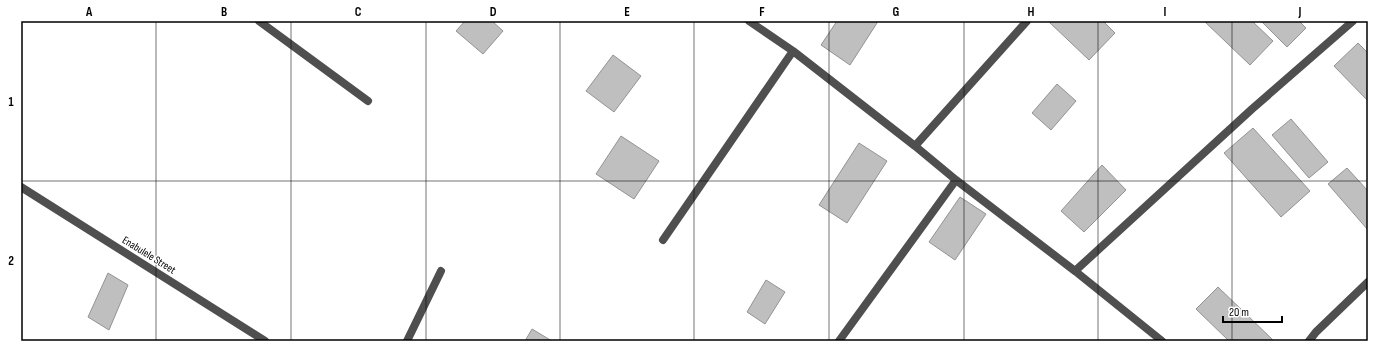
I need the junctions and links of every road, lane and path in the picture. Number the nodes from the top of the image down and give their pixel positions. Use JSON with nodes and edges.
{"nodes":[{"id":1,"x":259,"y":21,"type":"edge"},
{"id":2,"x":749,"y":21,"type":"edge"},
{"id":3,"x":1027,"y":21,"type":"edge"},
{"id":4,"x":1353,"y":21,"type":"edge"},
{"id":5,"x":792,"y":52,"type":"junction"},
{"id":6,"x":368,"y":101,"type":"dead end"},
{"id":7,"x":915,"y":146,"type":"junction"},
{"id":8,"x":956,"y":180,"type":"junction"},
{"id":9,"x":21,"y":187,"type":"edge"},
{"id":10,"x":663,"y":240,"type":"dead end"},
{"id":11,"x":441,"y":271,"type":"dead end"},
{"id":12,"x":1075,"y":271,"type":"junction"},
{"id":13,"x":1368,"y":282,"type":"edge"},
{"id":14,"x":265,"y":341,"type":"edge"},
{"id":15,"x":407,"y":341,"type":"edge"},
{"id":16,"x":839,"y":341,"type":"edge"},
{"id":17,"x":1162,"y":341,"type":"edge"},
{"id":18,"x":1309,"y":341,"type":"edge"}],
"edges":[{"from":1,"to":6,"type":"street"},
{"from":2,"to":5,"type":"street"},
{"from":3,"to":7,"type":"street"},
{"from":4,"to":12,"type":"street"},
{"from":5,"to":7,"type":"street"},
{"from":5,"to":10,"type":"street"},
{"from":7,"to":8,"type":"street"},
{"from":8,"to":12,"type":"street"},
{"from":8,"to":16,"type":"street"},
{"from":9,"to":14,"type":"street","name":"Enabulele Street"},
{"from":11,"to":15,"type":"street"},
{"from":12,"to":17,"type":"street"},
{"from":13,"to":18,"type":"street"}]}
